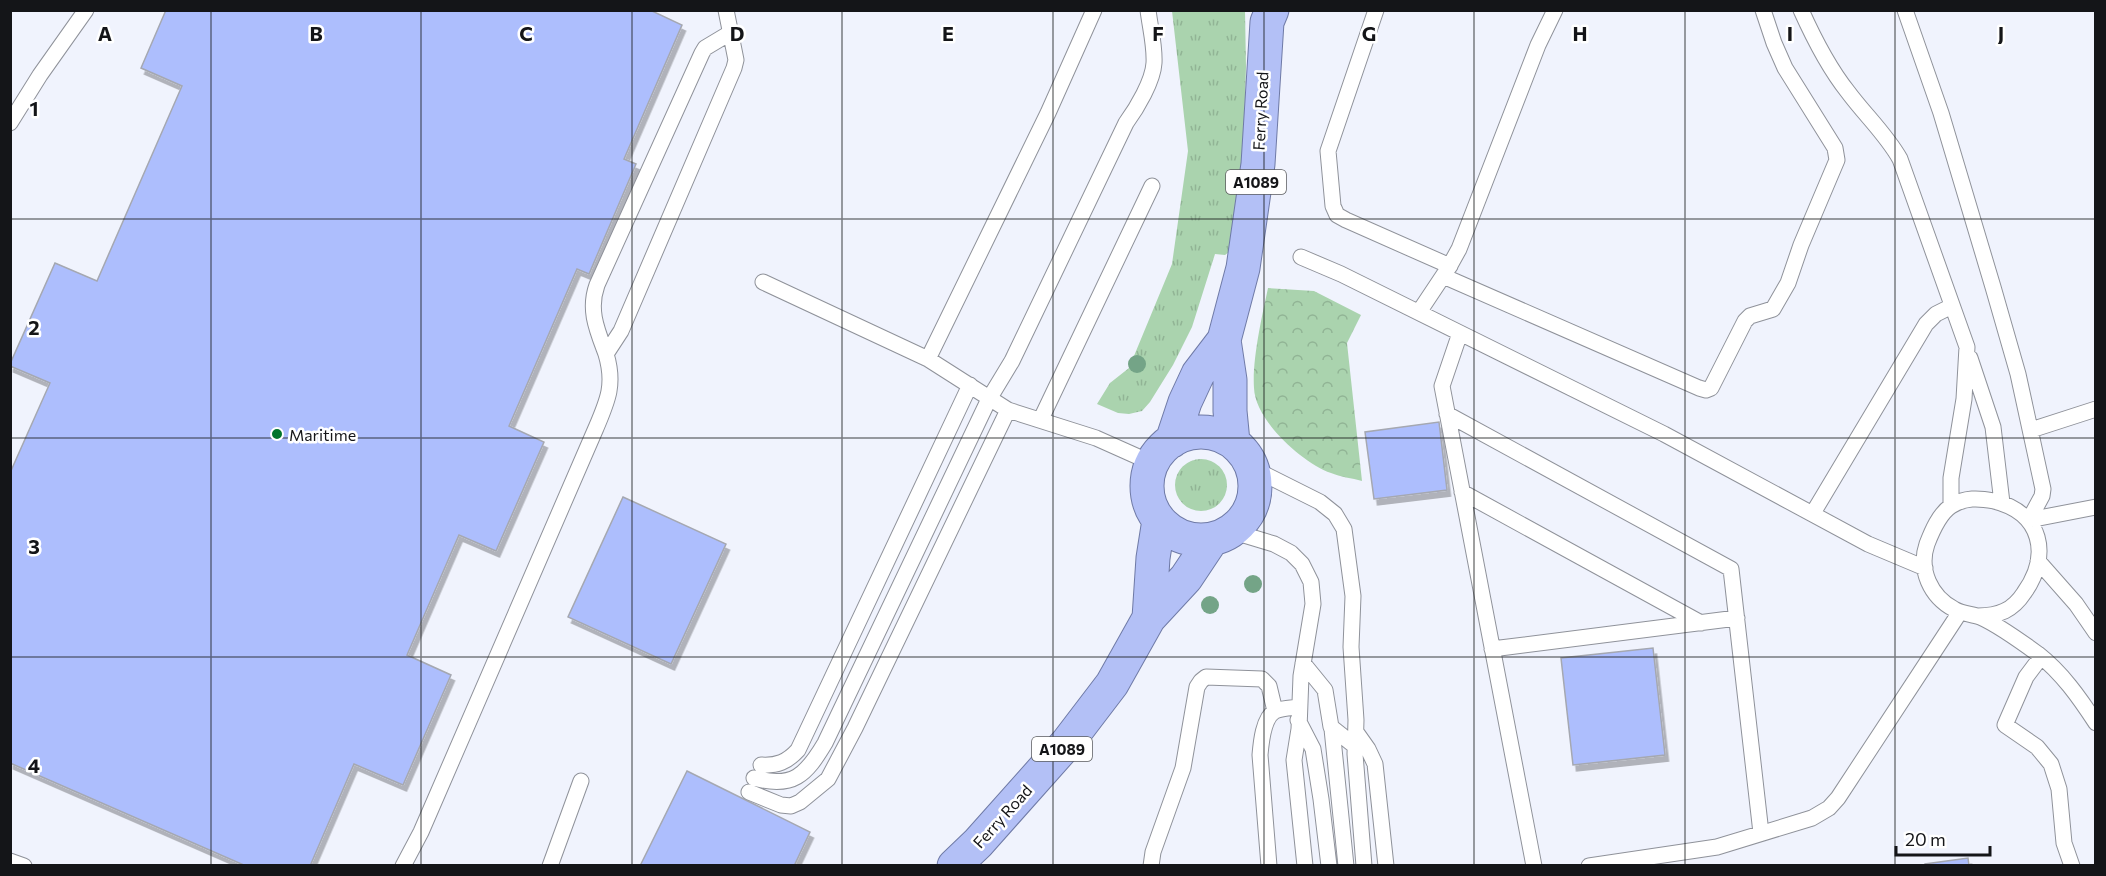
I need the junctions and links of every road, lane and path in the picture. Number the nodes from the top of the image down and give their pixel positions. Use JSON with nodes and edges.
{"nodes":[{"id":1,"x":86,"y":10,"type":"edge"},
{"id":2,"x":726,"y":10,"type":"edge"},
{"id":3,"x":1094,"y":10,"type":"edge"},
{"id":4,"x":1148,"y":10,"type":"edge"},
{"id":5,"x":1376,"y":10,"type":"edge"},
{"id":6,"x":1555,"y":10,"type":"edge"},
{"id":7,"x":1763,"y":10,"type":"edge"},
{"id":8,"x":1801,"y":10,"type":"edge"},
{"id":9,"x":1905,"y":10,"type":"edge"},
{"id":10,"x":1267,"y":14,"type":"edge"},
{"id":11,"x":730,"y":33,"type":"junction"},
{"id":12,"x":10,"y":123,"type":"edge"},
{"id":13,"x":1152,"y":186,"type":"dead end"},
{"id":14,"x":1300,"y":257,"type":"dead end"},
{"id":15,"x":1447,"y":271,"type":"junction"},
{"id":16,"x":763,"y":282,"type":"dead end"},
{"id":17,"x":1952,"y":306,"type":"junction"},
{"id":18,"x":1419,"y":312,"type":"junction"},
{"id":19,"x":1461,"y":333,"type":"junction"},
{"id":20,"x":1224,"y":340,"type":"junction"},
{"id":21,"x":1967,"y":347,"type":"junction"},
{"id":22,"x":606,"y":354,"type":"junction"},
{"id":23,"x":928,"y":359,"type":"junction"},
{"id":24,"x":970,"y":385,"type":"junction"},
{"id":25,"x":989,"y":399,"type":"junction"},
{"id":26,"x":2096,"y":409,"type":"edge"},
{"id":27,"x":1008,"y":410,"type":"junction"},
{"id":28,"x":1447,"y":414,"type":"junction"},
{"id":29,"x":1041,"y":419,"type":"junction"},
{"id":30,"x":2031,"y":430,"type":"junction"},
{"id":31,"x":1233,"y":442,"type":"junction"},
{"id":32,"x":1162,"y":452,"type":"junction"},
{"id":33,"x":1252,"y":468,"type":"junction"},
{"id":34,"x":1462,"y":492,"type":"junction"},
{"id":35,"x":2002,"y":503,"type":"junction"},
{"id":36,"x":1950,"y":506,"type":"junction"},
{"id":37,"x":2096,"y":507,"type":"edge"},
{"id":38,"x":1813,"y":513,"type":"junction"},
{"id":39,"x":1159,"y":520,"type":"junction"},
{"id":40,"x":2029,"y":520,"type":"junction"},
{"id":41,"x":1222,"y":535,"type":"junction"},
{"id":42,"x":2038,"y":561,"type":"junction"},
{"id":43,"x":1925,"y":568,"type":"junction"},
{"id":44,"x":1960,"y":612,"type":"junction"},
{"id":45,"x":1978,"y":616,"type":"junction"},
{"id":46,"x":1149,"y":618,"type":"junction"},
{"id":47,"x":1737,"y":618,"type":"junction"},
{"id":48,"x":1701,"y":623,"type":"junction"},
{"id":49,"x":2096,"y":633,"type":"edge"},
{"id":50,"x":1492,"y":649,"type":"junction"},
{"id":51,"x":2041,"y":657,"type":"junction"},
{"id":52,"x":1303,"y":663,"type":"junction"},
{"id":53,"x":1275,"y":711,"type":"junction"},
{"id":54,"x":1298,"y":713,"type":"junction"},
{"id":55,"x":2096,"y":723,"type":"edge"},
{"id":56,"x":1332,"y":729,"type":"junction"},
{"id":57,"x":1355,"y":739,"type":"junction"},
{"id":58,"x":755,"y":779,"type":"junction"},
{"id":59,"x":581,"y":780,"type":"dead end"},
{"id":60,"x":1761,"y":833,"type":"junction"},
{"id":61,"x":10,"y":861,"type":"edge"},
{"id":62,"x":24,"y":866,"type":"edge"},
{"id":63,"x":403,"y":866,"type":"edge"},
{"id":64,"x":550,"y":866,"type":"edge"},
{"id":65,"x":954,"y":866,"type":"edge"},
{"id":66,"x":1151,"y":866,"type":"edge"},
{"id":67,"x":1269,"y":866,"type":"edge"},
{"id":68,"x":1305,"y":866,"type":"edge"},
{"id":69,"x":1329,"y":866,"type":"edge"},
{"id":70,"x":1346,"y":866,"type":"edge"},
{"id":71,"x":1364,"y":866,"type":"edge"},
{"id":72,"x":1386,"y":866,"type":"edge"},
{"id":73,"x":1534,"y":866,"type":"edge"},
{"id":74,"x":1589,"y":866,"type":"edge"},
{"id":75,"x":2072,"y":866,"type":"edge"}],
"edges":[{"from":1,"to":12,"type":"lane"},
{"from":2,"to":11,"type":"lane"},
{"from":3,"to":23,"type":"lane"},
{"from":4,"to":25,"type":"lane"},
{"from":5,"to":15,"type":"lane"},
{"from":6,"to":15,"type":"lane"},
{"from":7,"to":15,"type":"lane"},
{"from":8,"to":17,"type":"lane"},
{"from":9,"to":30,"type":"lane"},
{"from":10,"to":20,"type":"highway","name":"Ferry Road","number":"A1089"},
{"from":11,"to":22,"type":"lane"},
{"from":11,"to":22,"type":"lane"},
{"from":13,"to":29,"type":"lane"},
{"from":14,"to":18,"type":"lane"},
{"from":15,"to":18,"type":"lane"},
{"from":16,"to":23,"type":"lane"},
{"from":17,"to":21,"type":"lane"},
{"from":17,"to":38,"type":"lane"},
{"from":18,"to":19,"type":"lane"},
{"from":19,"to":28,"type":"lane"},
{"from":19,"to":38,"type":"lane"},
{"from":20,"to":31,"type":"highway","name":"Ferry Road","number":"A1089"},
{"from":20,"to":32,"type":"highway","name":"Ferry Road","number":"A1089"},
{"from":21,"to":35,"type":"lane"},
{"from":21,"to":36,"type":"lane"},
{"from":22,"to":63,"type":"lane"},
{"from":23,"to":24,"type":"lane"},
{"from":24,"to":25,"type":"lane"},
{"from":24,"to":58,"type":"lane"},
{"from":25,"to":27,"type":"lane"},
{"from":25,"to":58,"type":"lane"},
{"from":26,"to":30,"type":"lane"},
{"from":27,"to":29,"type":"lane"},
{"from":27,"to":58,"type":"lane"},
{"from":28,"to":34,"type":"lane"},
{"from":28,"to":47,"type":"lane"},
{"from":29,"to":32,"type":"lane"},
{"from":30,"to":40,"type":"lane"},
{"from":31,"to":32,"type":"highway"},
{"from":31,"to":33,"type":"highway"},
{"from":32,"to":39,"type":"highway"},
{"from":33,"to":41,"type":"highway"},
{"from":33,"to":57,"type":"lane"},
{"from":34,"to":48,"type":"lane"},
{"from":34,"to":50,"type":"lane"},
{"from":35,"to":36,"type":"lane"},
{"from":35,"to":40,"type":"lane"},
{"from":36,"to":43,"type":"lane"},
{"from":37,"to":40,"type":"lane"},
{"from":38,"to":43,"type":"lane"},
{"from":39,"to":41,"type":"highway"},
{"from":39,"to":46,"type":"highway","name":"Ferry Road","number":"A1089"},
{"from":40,"to":42,"type":"lane"},
{"from":41,"to":46,"type":"highway","name":"Ferry Road","number":"A1089"},
{"from":41,"to":52,"type":"lane"},
{"from":42,"to":45,"type":"lane"},
{"from":42,"to":49,"type":"lane"},
{"from":43,"to":44,"type":"lane"},
{"from":44,"to":45,"type":"lane"},
{"from":44,"to":60,"type":"lane"},
{"from":45,"to":51,"type":"lane"},
{"from":46,"to":65,"type":"highway","name":"Ferry Road","number":"A1089"},
{"from":47,"to":48,"type":"lane"},
{"from":47,"to":60,"type":"lane"},
{"from":48,"to":50,"type":"lane"},
{"from":50,"to":73,"type":"lane"},
{"from":51,"to":55,"type":"lane"},
{"from":51,"to":75,"type":"lane"},
{"from":52,"to":54,"type":"lane"},
{"from":52,"to":56,"type":"lane"},
{"from":53,"to":54,"type":"lane"},
{"from":53,"to":66,"type":"lane"},
{"from":53,"to":67,"type":"lane"},
{"from":54,"to":68,"type":"lane"},
{"from":54,"to":69,"type":"lane"},
{"from":56,"to":57,"type":"lane"},
{"from":56,"to":70,"type":"lane"},
{"from":57,"to":71,"type":"lane"},
{"from":57,"to":72,"type":"lane"},
{"from":59,"to":64,"type":"lane"},
{"from":60,"to":74,"type":"lane"},
{"from":61,"to":62,"type":"lane"}]}
